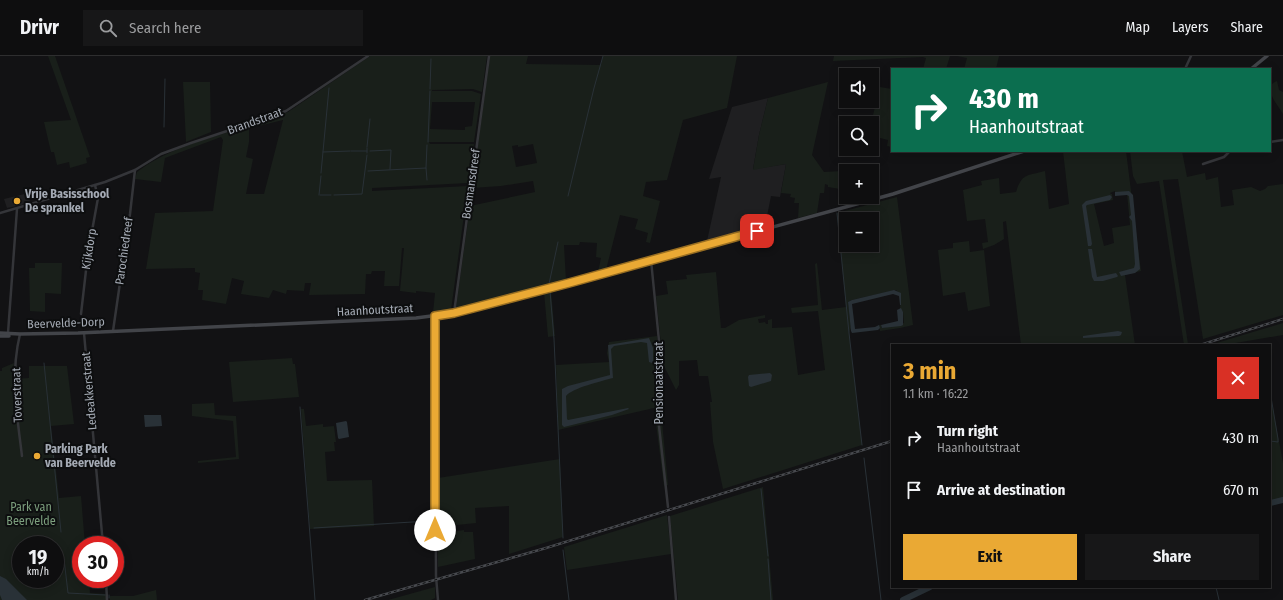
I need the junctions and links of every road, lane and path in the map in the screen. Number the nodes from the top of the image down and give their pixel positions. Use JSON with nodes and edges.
{"nodes":[{"id":1,"x":368,"y":56,"type":"edge"},
{"id":2,"x":489,"y":56,"type":"edge"},
{"id":3,"x":1191,"y":56,"type":"edge"},
{"id":4,"x":1267,"y":56,"type":"edge"},
{"id":5,"x":1185,"y":68,"type":"edge"},
{"id":6,"x":1253,"y":68,"type":"edge"},
{"id":7,"x":1283,"y":140,"type":"edge"},
{"id":8,"x":1271,"y":142,"type":"edge"},
{"id":9,"x":1021,"y":152,"type":"edge"},
{"id":10,"x":1229,"y":152,"type":"edge"},
{"id":11,"x":1203,"y":164,"type":"dead end"},
{"id":12,"x":135,"y":170,"type":"junction"},
{"id":13,"x":95,"y":185,"type":"junction"},
{"id":14,"x":18,"y":208,"type":"junction"},
{"id":15,"x":0,"y":213,"type":"edge"},
{"id":16,"x":650,"y":260,"type":"junction"},
{"id":17,"x":454,"y":313,"type":"junction"},
{"id":18,"x":81,"y":314,"type":"dead end"},
{"id":19,"x":435,"y":316,"type":"junction"},
{"id":20,"x":113,"y":331,"type":"junction"},
{"id":21,"x":84,"y":333,"type":"junction"},
{"id":22,"x":8,"y":334,"type":"junction"},
{"id":23,"x":20,"y":334,"type":"junction"},
{"id":24,"x":0,"y":335,"type":"edge"},
{"id":25,"x":22,"y":456,"type":"dead end"},
{"id":26,"x":668,"y":507,"type":"dead end"},
{"id":27,"x":669,"y":517,"type":"dead end"},
{"id":28,"x":102,"y":536,"type":"edge"},
{"id":29,"x":106,"y":588,"type":"edge"},
{"id":30,"x":107,"y":600,"type":"edge"},
{"id":31,"x":438,"y":600,"type":"edge"},
{"id":32,"x":676,"y":600,"type":"edge"}],
"edges":[{"from":1,"to":12,"type":"street","name":"Brandstraat"},
{"from":2,"to":17,"type":"street","name":"Bosmansdreef"},
{"from":3,"to":5,"type":"street"},
{"from":4,"to":6,"type":"street"},
{"from":7,"to":8,"type":"street"},
{"from":9,"to":16,"type":"street","name":"Haanhoutstraat"},
{"from":10,"to":11,"type":"street"},
{"from":12,"to":13,"type":"street","name":"Brandstraat"},
{"from":12,"to":20,"type":"street","name":"Parochiedreef"},
{"from":13,"to":14,"type":"street","name":"Brandstraat"},
{"from":13,"to":18,"type":"street","name":"Kijkdorp"},
{"from":14,"to":15,"type":"street","name":"Brandstraat"},
{"from":14,"to":22,"type":"street"},
{"from":16,"to":17,"type":"street","name":"Haanhoutstraat"},
{"from":16,"to":26,"type":"street","name":"Pensionaatstraat"},
{"from":17,"to":19,"type":"street","name":"Haanhoutstraat"},
{"from":19,"to":20,"type":"street","name":"Haanhoutstraat"},
{"from":19,"to":31,"type":"street"},
{"from":20,"to":21,"type":"street","name":"Beervelde-Dorp"},
{"from":21,"to":23,"type":"street","name":"Beervelde-Dorp"},
{"from":21,"to":28,"type":"street","name":"Ledeakkerstraat"},
{"from":22,"to":23,"type":"street","name":"Beervelde-Dorp"},
{"from":22,"to":24,"type":"street","name":"Beervelde-Dorp"},
{"from":23,"to":24,"type":"street","name":"Beervelde-Dorp"},
{"from":23,"to":25,"type":"street","name":"Toverstraat"},
{"from":27,"to":32,"type":"street"},
{"from":29,"to":30,"type":"street"}]}
